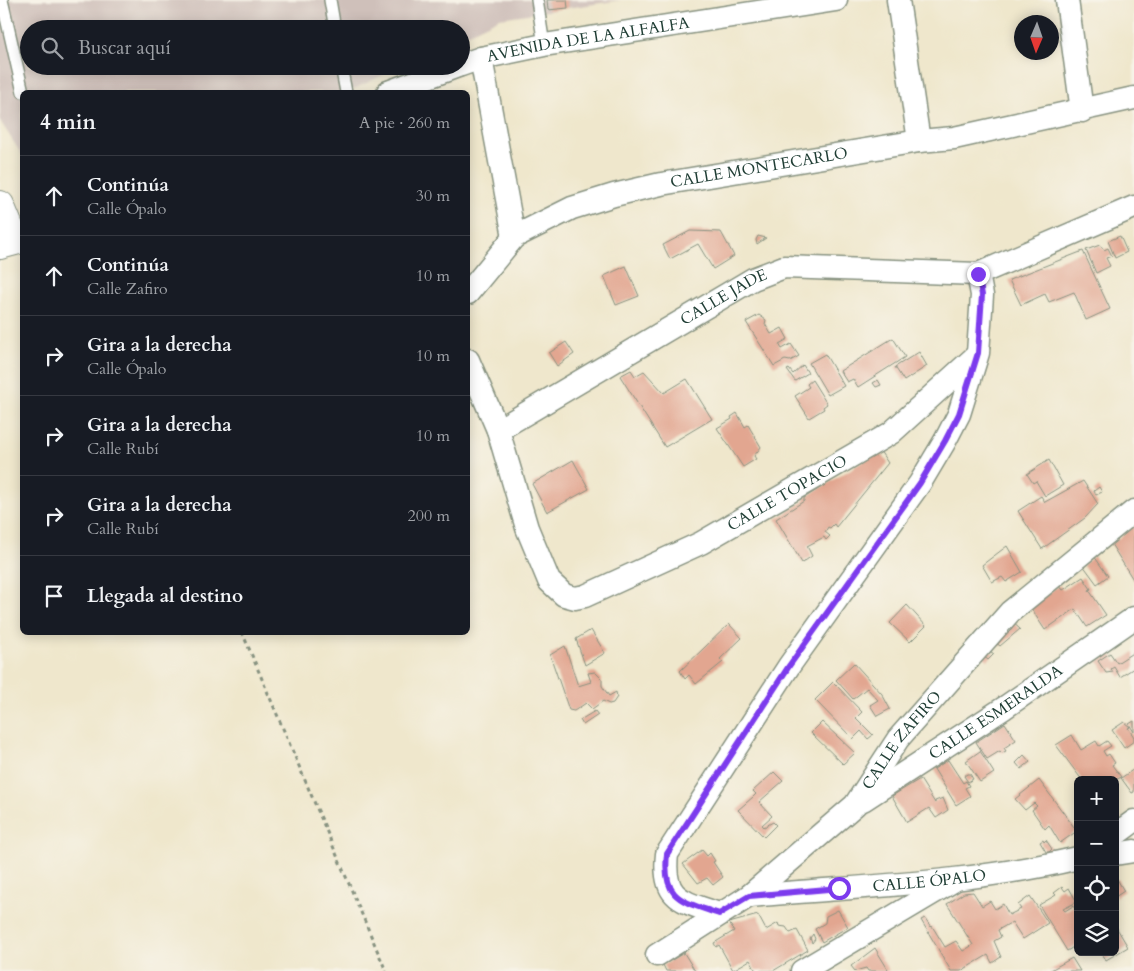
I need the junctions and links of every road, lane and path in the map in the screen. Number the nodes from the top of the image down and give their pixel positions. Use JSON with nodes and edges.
{"nodes":[{"id":1,"x":2,"y":0,"type":"edge"},
{"id":2,"x":330,"y":0,"type":"edge"},
{"id":3,"x":537,"y":0,"type":"edge"},
{"id":4,"x":836,"y":0,"type":"edge"},
{"id":5,"x":898,"y":0,"type":"edge"},
{"id":6,"x":1067,"y":0,"type":"edge"},
{"id":7,"x":333,"y":20,"type":"edge"},
{"id":8,"x":544,"y":45,"type":"junction"},
{"id":9,"x":470,"y":62,"type":"edge"},
{"id":10,"x":470,"y":74,"type":"edge"},
{"id":11,"x":343,"y":75,"type":"edge"},
{"id":12,"x":434,"y":75,"type":"edge"},
{"id":13,"x":23,"y":90,"type":"edge"},
{"id":14,"x":346,"y":90,"type":"edge"},
{"id":15,"x":393,"y":90,"type":"edge"},
{"id":16,"x":1134,"y":98,"type":"edge"},
{"id":17,"x":1082,"y":111,"type":"junction"},
{"id":18,"x":919,"y":141,"type":"junction"},
{"id":19,"x":0,"y":204,"type":"edge"},
{"id":20,"x":1134,"y":207,"type":"edge"},
{"id":21,"x":514,"y":237,"type":"junction"},
{"id":22,"x":12,"y":241,"type":"edge"},
{"id":23,"x":978,"y":274,"type":"junction"},
{"id":24,"x":470,"y":291,"type":"edge"},
{"id":25,"x":978,"y":353,"type":"junction"},
{"id":26,"x":470,"y":365,"type":"edge"},
{"id":27,"x":498,"y":430,"type":"junction"},
{"id":28,"x":1134,"y":511,"type":"edge"},
{"id":29,"x":1134,"y":618,"type":"edge"},
{"id":30,"x":243,"y":635,"type":"edge"},
{"id":31,"x":855,"y":805,"type":"junction"},
{"id":32,"x":1134,"y":821,"type":"edge"},
{"id":33,"x":1119,"y":832,"type":"edge"},
{"id":34,"x":1134,"y":851,"type":"edge"},
{"id":35,"x":1119,"y":853,"type":"edge"},
{"id":36,"x":1074,"y":859,"type":"edge"},
{"id":37,"x":958,"y":878,"type":"junction"},
{"id":38,"x":749,"y":896,"type":"junction"},
{"id":39,"x":719,"y":914,"type":"junction"},
{"id":40,"x":657,"y":955,"type":"dead end"},
{"id":41,"x":386,"y":971,"type":"edge"},
{"id":42,"x":802,"y":971,"type":"edge"}],
"edges":[{"from":1,"to":13,"type":"lane"},
{"from":2,"to":7,"type":"lane"},
{"from":3,"to":8,"type":"lane"},
{"from":4,"to":8,"type":"street","name":"AVENIDA DE LA ALFALFA"},
{"from":5,"to":18,"type":"street"},
{"from":6,"to":17,"type":"street"},
{"from":8,"to":9,"type":"street","name":"AVENIDA DE LA ALFALFA"},
{"from":10,"to":21,"type":"street"},
{"from":11,"to":14,"type":"lane"},
{"from":12,"to":15,"type":"street","name":"AVENIDA DE LA ALFALFA"},
{"from":16,"to":17,"type":"street","name":"CALLE MONTECARLO"},
{"from":17,"to":18,"type":"street","name":"CALLE MONTECARLO"},
{"from":18,"to":21,"type":"street","name":"CALLE MONTECARLO"},
{"from":19,"to":22,"type":"street"},
{"from":20,"to":23,"type":"street"},
{"from":21,"to":24,"type":"street","name":"CALLE MONTECARLO"},
{"from":23,"to":25,"type":"street"},
{"from":23,"to":27,"type":"street","name":"CALLE JADE"},
{"from":25,"to":27,"type":"street","name":"CALLE TOPACIO"},
{"from":25,"to":39,"type":"street"},
{"from":26,"to":27,"type":"street"},
{"from":28,"to":31,"type":"street","name":"CALLE ZAFIRO"},
{"from":29,"to":31,"type":"street","name":"CALLE ESMERALDA"},
{"from":30,"to":41,"type":"path"},
{"from":31,"to":38,"type":"street","name":"CALLE ZAFIRO"},
{"from":32,"to":33,"type":"street"},
{"from":34,"to":35,"type":"street"},
{"from":36,"to":37,"type":"street","name":"CALLE ÓPALO"},
{"from":37,"to":38,"type":"street","name":"CALLE ÓPALO"},
{"from":37,"to":42,"type":"street"},
{"from":38,"to":39,"type":"street","name":"CALLE ZAFIRO"},
{"from":39,"to":40,"type":"street","name":"CALLE ZAFIRO"}]}
